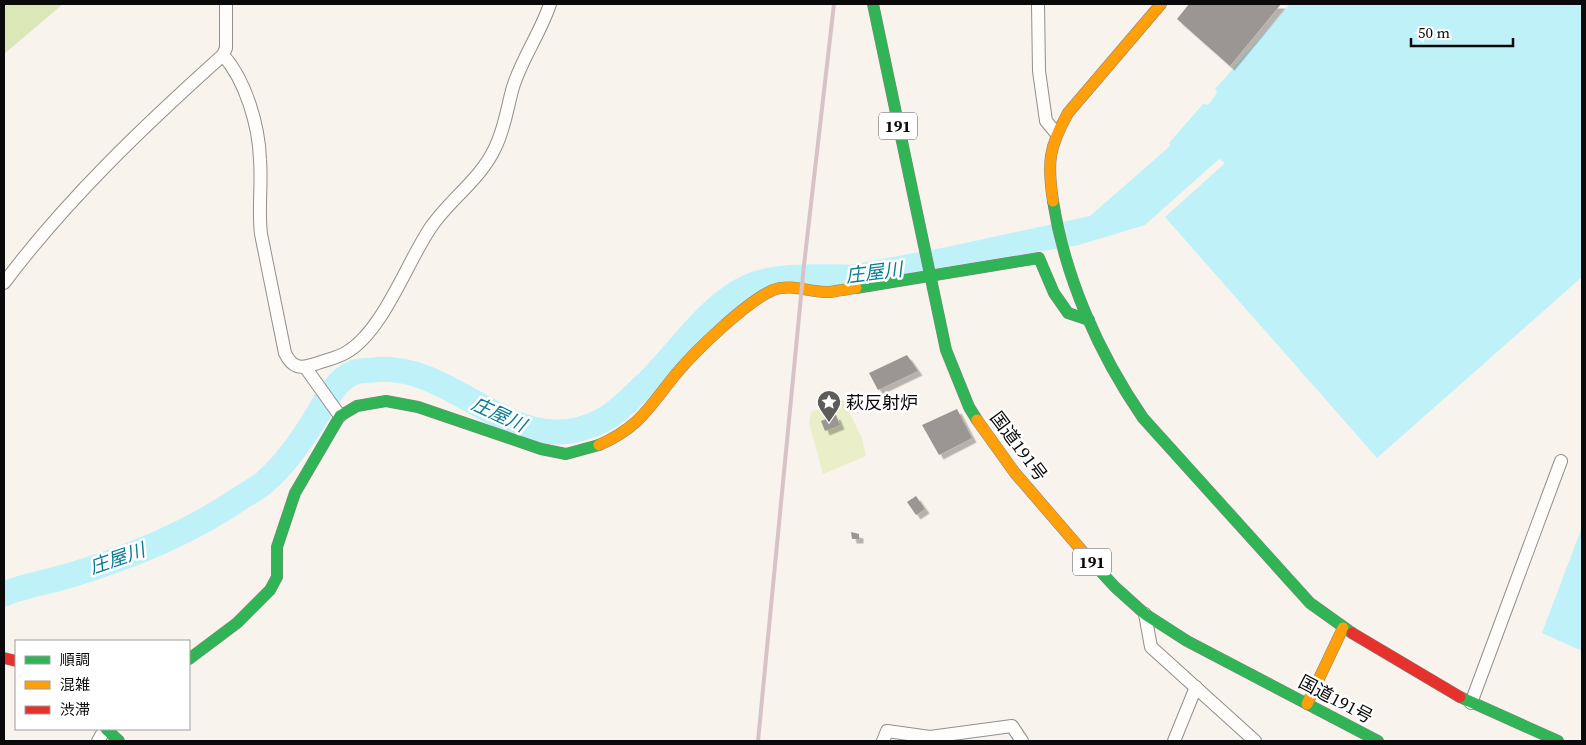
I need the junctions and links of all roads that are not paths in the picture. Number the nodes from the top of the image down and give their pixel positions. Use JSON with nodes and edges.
{"nodes":[{"id":1,"x":226,"y":4,"type":"edge"},
{"id":2,"x":550,"y":4,"type":"edge"},
{"id":3,"x":873,"y":4,"type":"edge"},
{"id":4,"x":1038,"y":4,"type":"edge"},
{"id":5,"x":1160,"y":4,"type":"edge"},
{"id":6,"x":223,"y":55,"type":"junction"},
{"id":7,"x":1056,"y":133,"type":"junction"},
{"id":8,"x":930,"y":274,"type":"junction"},
{"id":9,"x":4,"y":283,"type":"edge"},
{"id":10,"x":1089,"y":320,"type":"junction"},
{"id":11,"x":305,"y":367,"type":"junction"},
{"id":12,"x":340,"y":416,"type":"junction"},
{"id":13,"x":1561,"y":461,"type":"dead end"},
{"id":14,"x":1145,"y":614,"type":"junction"},
{"id":15,"x":1344,"y":628,"type":"junction"},
{"id":16,"x":190,"y":658,"type":"edge"},
{"id":17,"x":1196,"y":687,"type":"junction"},
{"id":18,"x":1471,"y":703,"type":"junction"},
{"id":19,"x":1307,"y":704,"type":"junction"},
{"id":20,"x":105,"y":730,"type":"edge"},
{"id":21,"x":107,"y":730,"type":"edge"},
{"id":22,"x":931,"y":739,"type":"edge"},
{"id":23,"x":98,"y":741,"type":"edge"},
{"id":24,"x":119,"y":741,"type":"edge"},
{"id":25,"x":883,"y":741,"type":"edge"},
{"id":26,"x":1022,"y":741,"type":"edge"},
{"id":27,"x":1174,"y":741,"type":"edge"},
{"id":28,"x":1254,"y":741,"type":"edge"},
{"id":29,"x":1378,"y":741,"type":"edge"},
{"id":30,"x":1558,"y":741,"type":"edge"}],
"edges":[{"from":1,"to":6,"type":"street"},
{"from":2,"to":11,"type":"street"},
{"from":3,"to":8,"type":"main road","name":"国道191号","number":"191"},
{"from":4,"to":7,"type":"street"},
{"from":5,"to":7,"type":"main road"},
{"from":6,"to":9,"type":"street"},
{"from":6,"to":11,"type":"street"},
{"from":7,"to":10,"type":"main road"},
{"from":8,"to":10,"type":"main road"},
{"from":8,"to":12,"type":"main road"},
{"from":8,"to":14,"type":"main road","name":"国道191号","number":"191"},
{"from":10,"to":15,"type":"main road"},
{"from":11,"to":12,"type":"street"},
{"from":12,"to":16,"type":"main road"},
{"from":13,"to":18,"type":"street"},
{"from":14,"to":17,"type":"street"},
{"from":14,"to":19,"type":"main road","name":"国道191号","number":"191"},
{"from":15,"to":18,"type":"main road"},
{"from":15,"to":19,"type":"main road"},
{"from":17,"to":27,"type":"street"},
{"from":17,"to":28,"type":"street"},
{"from":18,"to":30,"type":"main road"},
{"from":19,"to":29,"type":"main road","name":"国道191号","number":"191"},
{"from":20,"to":23,"type":"street"},
{"from":21,"to":24,"type":"main road"},
{"from":22,"to":25,"type":"street"},
{"from":22,"to":26,"type":"street"}]}
